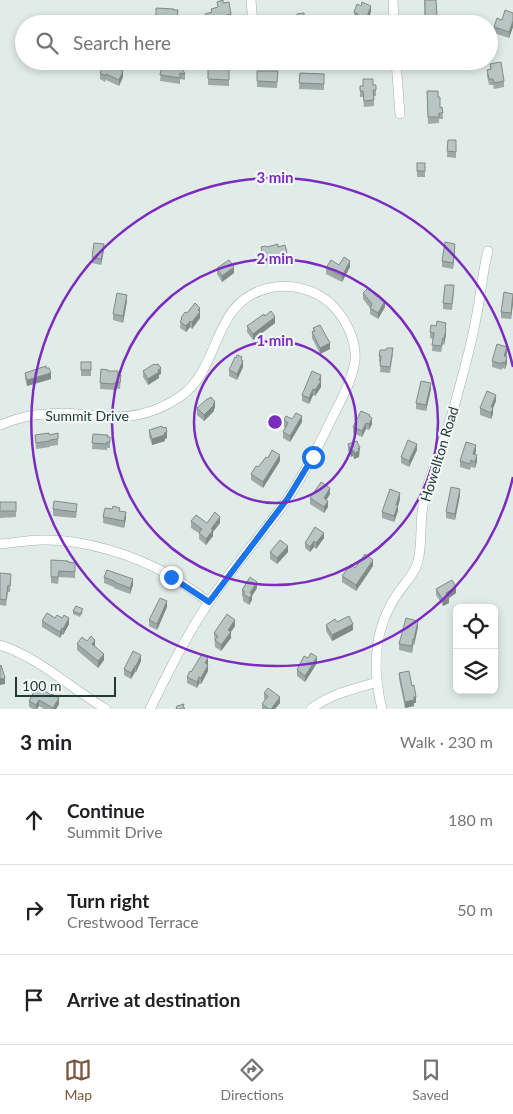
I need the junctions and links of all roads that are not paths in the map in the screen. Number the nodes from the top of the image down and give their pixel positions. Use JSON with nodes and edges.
{"nodes":[{"id":1,"x":251,"y":0,"type":"edge"},
{"id":2,"x":393,"y":0,"type":"edge"},
{"id":3,"x":252,"y":15,"type":"edge"},
{"id":4,"x":394,"y":15,"type":"edge"},
{"id":5,"x":397,"y":70,"type":"edge"},
{"id":6,"x":400,"y":114,"type":"dead end"},
{"id":7,"x":488,"y":251,"type":"dead end"},
{"id":8,"x":0,"y":425,"type":"edge"},
{"id":9,"x":0,"y":544,"type":"edge"},
{"id":10,"x":209,"y":602,"type":"junction"},
{"id":11,"x":0,"y":645,"type":"edge"},
{"id":12,"x":376,"y":682,"type":"junction"},
{"id":13,"x":106,"y":709,"type":"edge"},
{"id":14,"x":150,"y":709,"type":"edge"},
{"id":15,"x":311,"y":709,"type":"edge"},
{"id":16,"x":382,"y":709,"type":"edge"}],
"edges":[{"from":1,"to":3,"type":"street"},
{"from":2,"to":4,"type":"street"},
{"from":5,"to":6,"type":"street"},
{"from":7,"to":12,"type":"street","name":"Howellton Road"},
{"from":8,"to":10,"type":"street","name":"Summit Drive"},
{"from":9,"to":10,"type":"street"},
{"from":10,"to":14,"type":"street","name":"Summit Drive"},
{"from":11,"to":13,"type":"street"},
{"from":12,"to":15,"type":"street"},
{"from":12,"to":16,"type":"street","name":"Howellton Road"}]}
